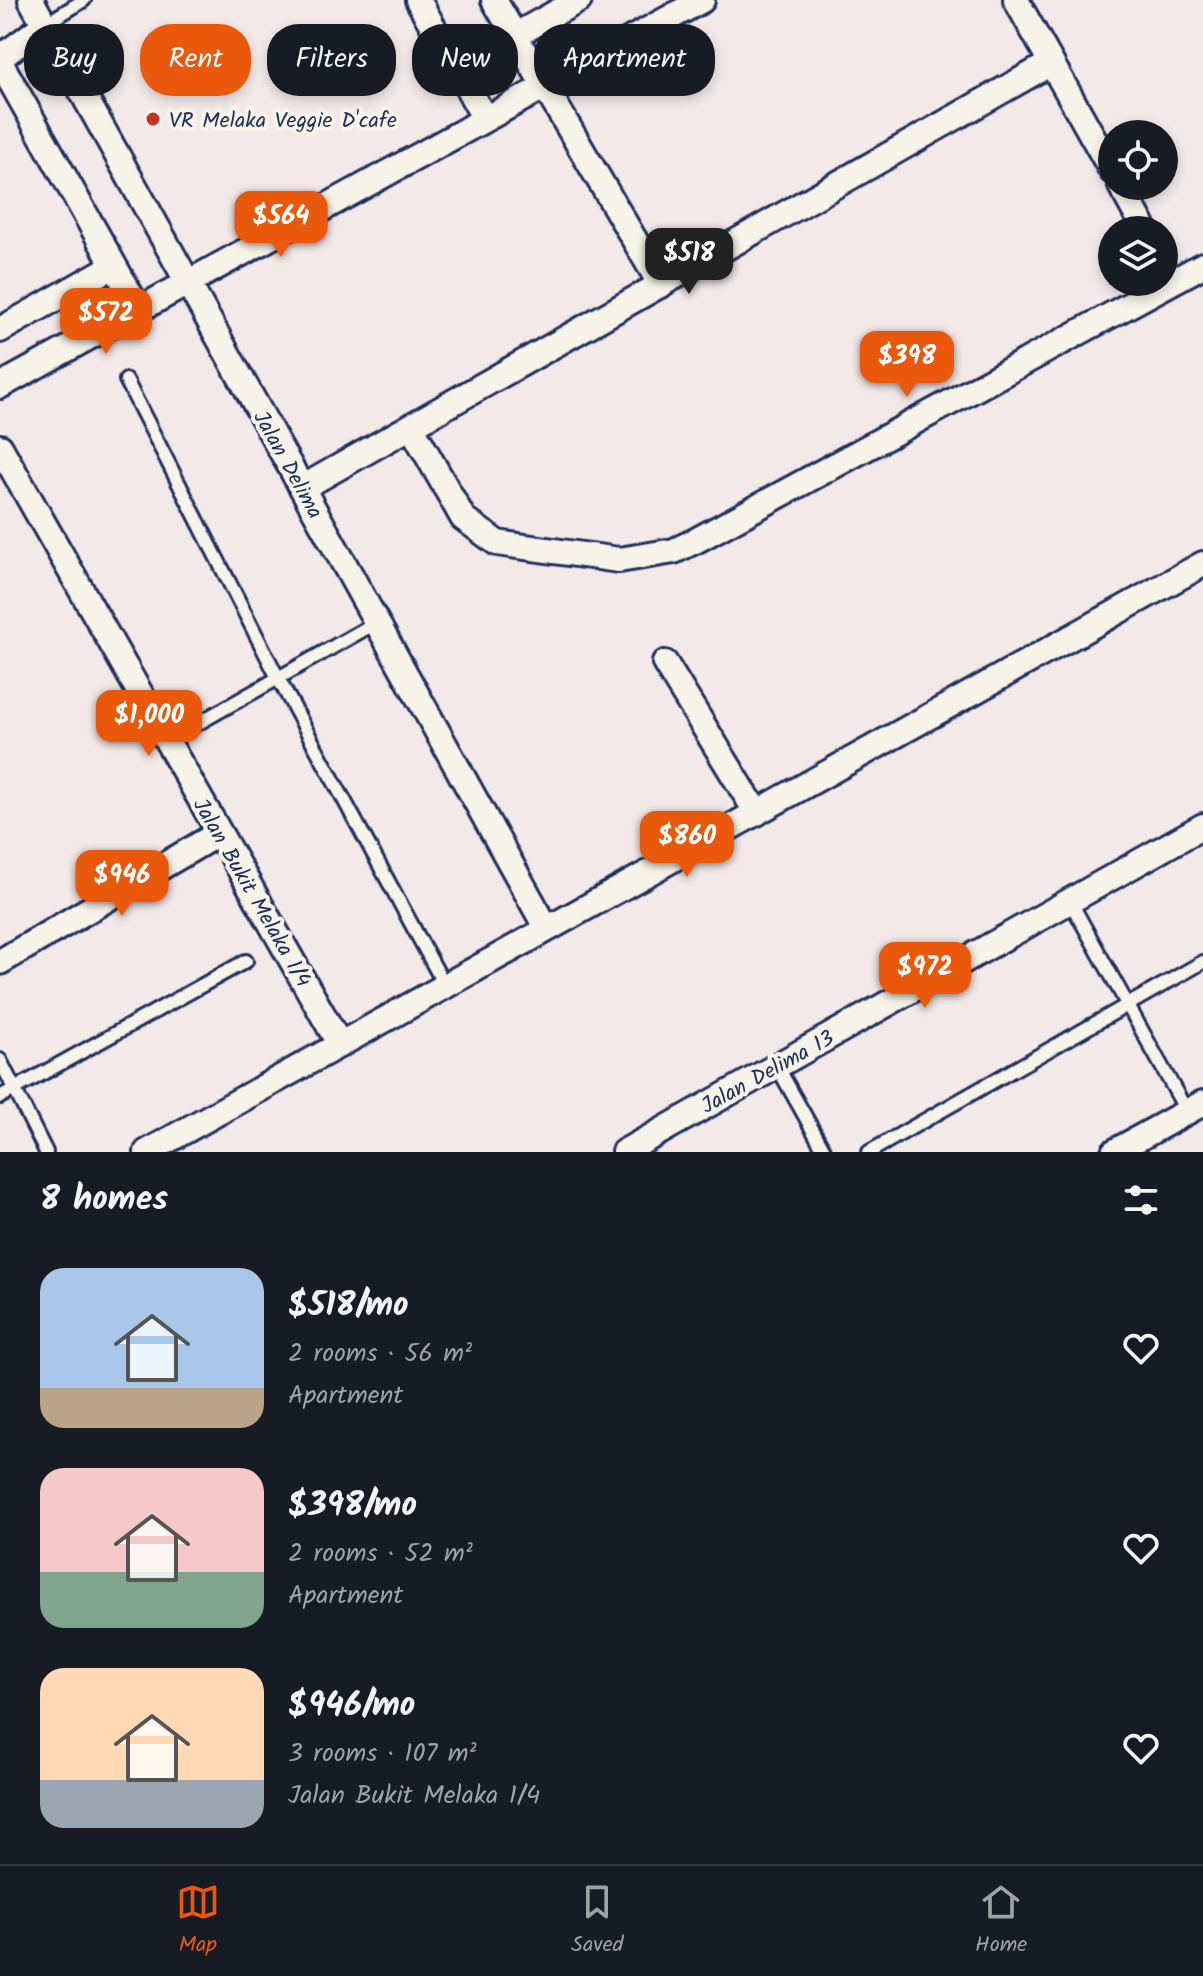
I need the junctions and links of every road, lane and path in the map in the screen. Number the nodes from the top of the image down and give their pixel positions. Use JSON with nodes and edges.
{"nodes":[{"id":1,"x":31,"y":0,"type":"edge"},
{"id":2,"x":84,"y":0,"type":"edge"},
{"id":3,"x":418,"y":0,"type":"edge"},
{"id":4,"x":494,"y":0,"type":"edge"},
{"id":5,"x":579,"y":0,"type":"edge"},
{"id":6,"x":702,"y":0,"type":"edge"},
{"id":7,"x":1016,"y":0,"type":"edge"},
{"id":8,"x":43,"y":24,"type":"edge"},
{"id":9,"x":46,"y":24,"type":"edge"},
{"id":10,"x":507,"y":24,"type":"edge"},
{"id":11,"x":658,"y":24,"type":"edge"},
{"id":12,"x":518,"y":34,"type":"edge"},
{"id":13,"x":24,"y":41,"type":"edge"},
{"id":14,"x":518,"y":43,"type":"edge"},
{"id":15,"x":0,"y":60,"type":"edge"},
{"id":16,"x":1051,"y":63,"type":"junction"},
{"id":17,"x":534,"y":70,"type":"edge"},
{"id":18,"x":534,"y":92,"type":"edge"},
{"id":19,"x":84,"y":96,"type":"edge"},
{"id":20,"x":549,"y":96,"type":"edge"},
{"id":21,"x":485,"y":119,"type":"junction"},
{"id":22,"x":1098,"y":146,"type":"edge"},
{"id":23,"x":1203,"y":265,"type":"edge"},
{"id":24,"x":113,"y":266,"type":"junction"},
{"id":25,"x":1178,"y":270,"type":"edge"},
{"id":26,"x":188,"y":283,"type":"junction"},
{"id":27,"x":661,"y":285,"type":"junction"},
{"id":28,"x":1127,"y":296,"type":"edge"},
{"id":29,"x":139,"y":310,"type":"junction"},
{"id":30,"x":1,"y":326,"type":"edge"},
{"id":31,"x":126,"y":380,"type":"dead end"},
{"id":32,"x":0,"y":386,"type":"edge"},
{"id":33,"x":411,"y":426,"type":"junction"},
{"id":34,"x":0,"y":447,"type":"edge"},
{"id":35,"x":302,"y":488,"type":"junction"},
{"id":36,"x":1203,"y":564,"type":"edge"},
{"id":37,"x":377,"y":622,"type":"junction"},
{"id":38,"x":665,"y":663,"type":"dead end"},
{"id":39,"x":278,"y":678,"type":"junction"},
{"id":40,"x":167,"y":741,"type":"junction"},
{"id":41,"x":757,"y":813,"type":"junction"},
{"id":42,"x":1203,"y":826,"type":"edge"},
{"id":43,"x":219,"y":833,"type":"junction"},
{"id":44,"x":1070,"y":901,"type":"junction"},
{"id":45,"x":547,"y":929,"type":"junction"},
{"id":46,"x":246,"y":961,"type":"dead end"},
{"id":47,"x":0,"y":962,"type":"edge"},
{"id":48,"x":1203,"y":962,"type":"edge"},
{"id":49,"x":445,"y":986,"type":"junction"},
{"id":50,"x":1127,"y":1005,"type":"junction"},
{"id":51,"x":340,"y":1045,"type":"junction"},
{"id":52,"x":0,"y":1060,"type":"edge"},
{"id":53,"x":777,"y":1066,"type":"junction"},
{"id":54,"x":15,"y":1089,"type":"junction"},
{"id":55,"x":0,"y":1097,"type":"edge"},
{"id":56,"x":1195,"y":1107,"type":"edge"},
{"id":57,"x":46,"y":1152,"type":"edge"},
{"id":58,"x":147,"y":1152,"type":"edge"},
{"id":59,"x":624,"y":1152,"type":"edge"},
{"id":60,"x":825,"y":1152,"type":"edge"},
{"id":61,"x":869,"y":1152,"type":"edge"},
{"id":62,"x":1114,"y":1152,"type":"edge"}],
"edges":[{"from":1,"to":8,"type":"street","name":"Jalan Delima"},
{"from":2,"to":9,"type":"lane"},
{"from":3,"to":21,"type":"street"},
{"from":4,"to":10,"type":"street"},
{"from":5,"to":12,"type":"street"},
{"from":6,"to":11,"type":"street"},
{"from":7,"to":16,"type":"street"},
{"from":13,"to":15,"type":"street"},
{"from":14,"to":17,"type":"street"},
{"from":15,"to":24,"type":"street"},
{"from":16,"to":22,"type":"street"},
{"from":16,"to":27,"type":"street"},
{"from":18,"to":21,"type":"street"},
{"from":19,"to":26,"type":"street","name":"Jalan Delima"},
{"from":20,"to":27,"type":"street"},
{"from":21,"to":26,"type":"street"},
{"from":23,"to":25,"type":"street"},
{"from":24,"to":29,"type":"street"},
{"from":24,"to":30,"type":"street"},
{"from":26,"to":29,"type":"street"},
{"from":26,"to":35,"type":"street","name":"Jalan Delima"},
{"from":27,"to":33,"type":"street"},
{"from":28,"to":33,"type":"street"},
{"from":29,"to":32,"type":"street"},
{"from":31,"to":39,"type":"lane"},
{"from":33,"to":35,"type":"street"},
{"from":34,"to":40,"type":"street","name":"Jalan Bukit Melaka 1/4"},
{"from":35,"to":37,"type":"street","name":"Jalan Delima"},
{"from":36,"to":41,"type":"street"},
{"from":37,"to":39,"type":"lane"},
{"from":37,"to":45,"type":"street","name":"Jalan Delima"},
{"from":38,"to":41,"type":"street"},
{"from":39,"to":40,"type":"lane"},
{"from":39,"to":49,"type":"lane"},
{"from":40,"to":43,"type":"street","name":"Jalan Bukit Melaka 1/4"},
{"from":41,"to":45,"type":"street"},
{"from":42,"to":44,"type":"street","name":"Jalan Delima 13"},
{"from":43,"to":47,"type":"street"},
{"from":43,"to":51,"type":"street","name":"Jalan Bukit Melaka 1/4"},
{"from":44,"to":50,"type":"lane"},
{"from":44,"to":53,"type":"street","name":"Jalan Delima 13"},
{"from":45,"to":49,"type":"street"},
{"from":46,"to":54,"type":"lane"},
{"from":48,"to":50,"type":"lane"},
{"from":49,"to":51,"type":"street"},
{"from":50,"to":56,"type":"lane"},
{"from":50,"to":61,"type":"lane"},
{"from":51,"to":58,"type":"street"},
{"from":52,"to":54,"type":"lane"},
{"from":53,"to":59,"type":"street","name":"Jalan Delima 13"},
{"from":53,"to":60,"type":"lane"},
{"from":54,"to":55,"type":"lane"},
{"from":54,"to":57,"type":"lane"},
{"from":56,"to":62,"type":"street"}]}
